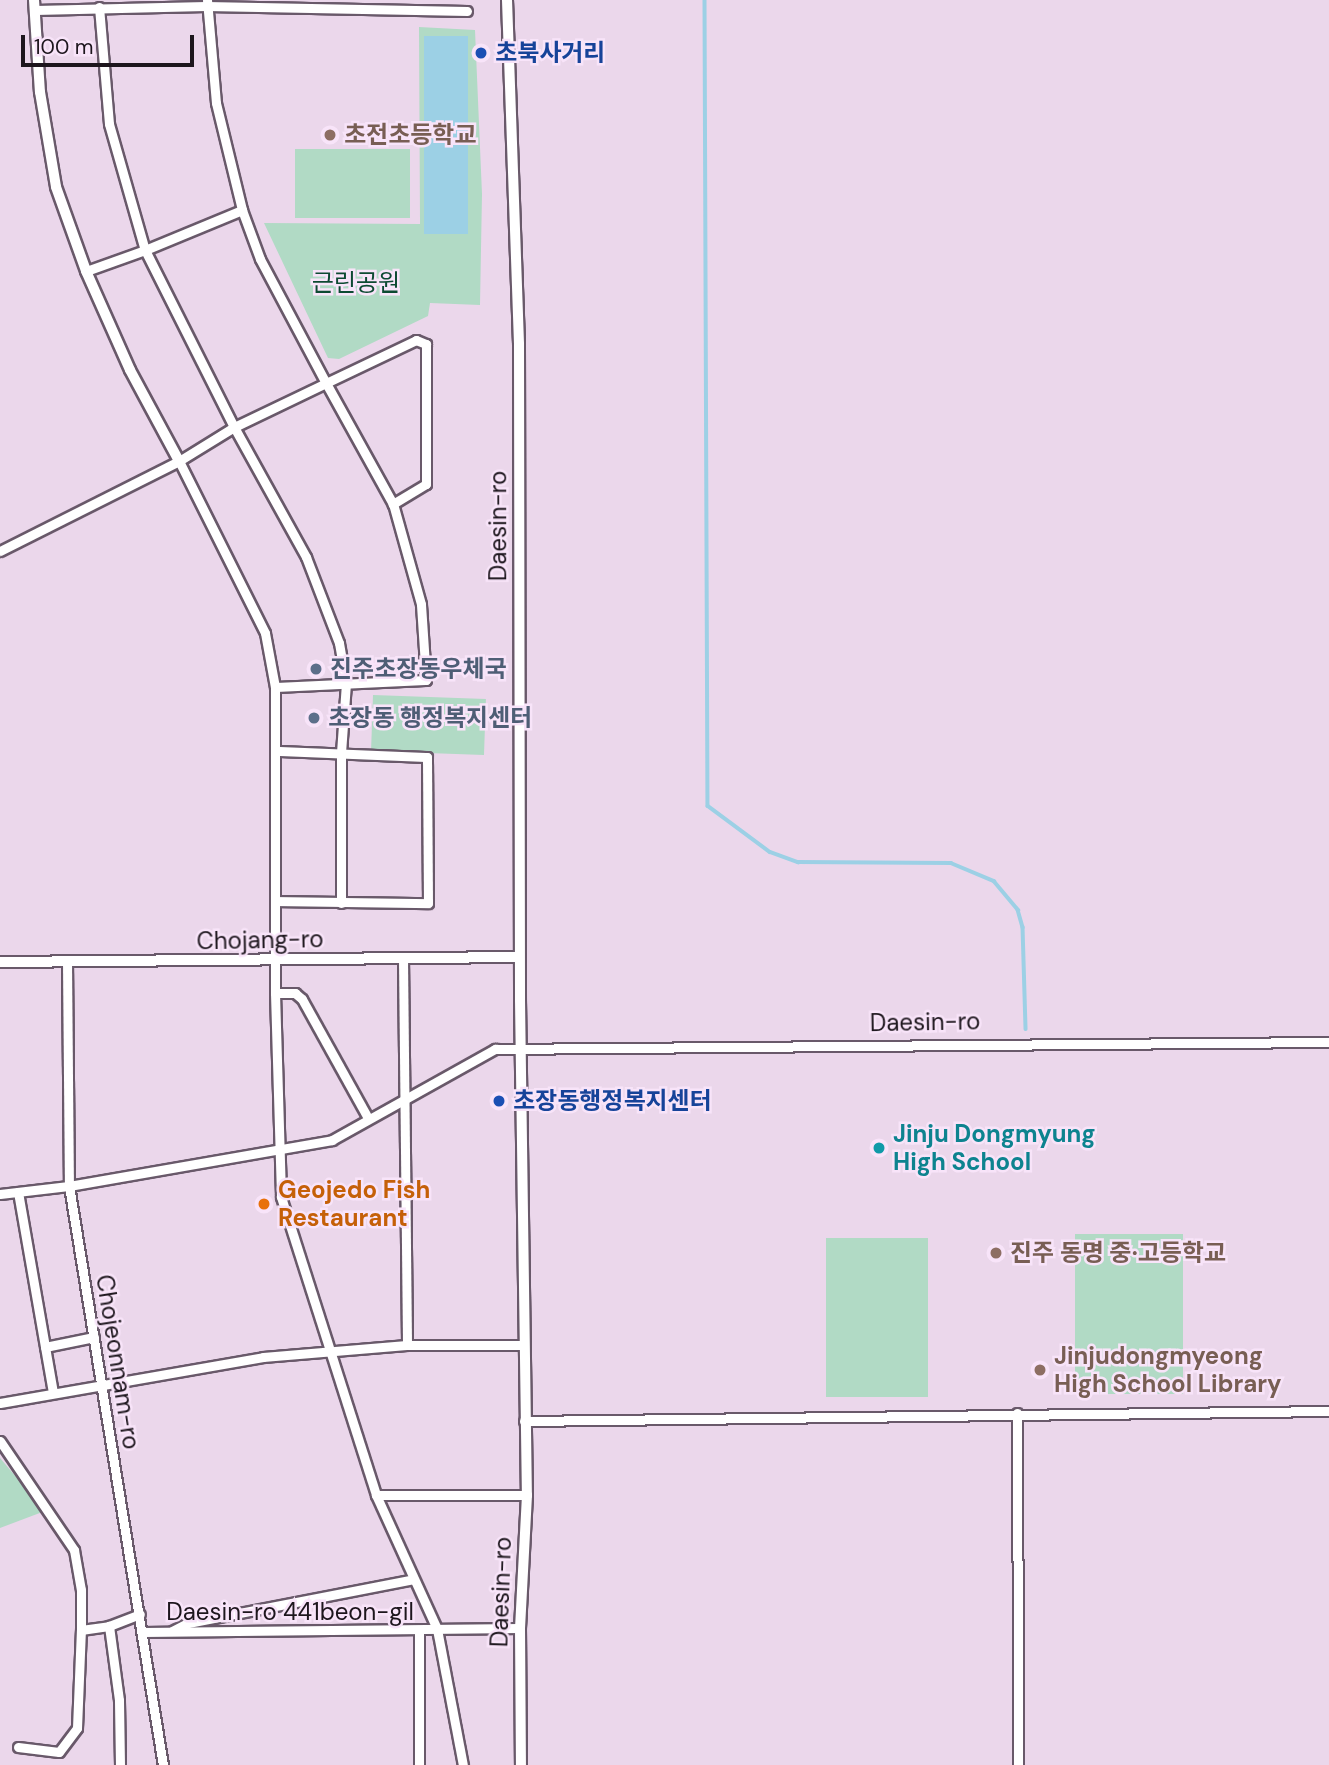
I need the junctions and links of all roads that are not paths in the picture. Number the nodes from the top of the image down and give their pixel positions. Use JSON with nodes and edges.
{"nodes":[{"id":1,"x":507,"y":0,"type":"edge"},
{"id":2,"x":207,"y":3,"type":"edge"},
{"id":3,"x":34,"y":5,"type":"edge"},
{"id":4,"x":99,"y":7,"type":"junction"},
{"id":5,"x":467,"y":11,"type":"dead end"},
{"id":6,"x":242,"y":210,"type":"junction"},
{"id":7,"x":145,"y":250,"type":"junction"},
{"id":8,"x":86,"y":271,"type":"junction"},
{"id":9,"x":326,"y":383,"type":"junction"},
{"id":10,"x":234,"y":427,"type":"junction"},
{"id":11,"x":179,"y":461,"type":"junction"},
{"id":12,"x":393,"y":504,"type":"junction"},
{"id":13,"x":0,"y":551,"type":"edge"},
{"id":14,"x":346,"y":682,"type":"junction"},
{"id":15,"x":275,"y":687,"type":"junction"},
{"id":16,"x":278,"y":751,"type":"junction"},
{"id":17,"x":341,"y":753,"type":"junction"},
{"id":18,"x":277,"y":901,"type":"junction"},
{"id":19,"x":341,"y":903,"type":"junction"},
{"id":20,"x":519,"y":957,"type":"junction"},
{"id":21,"x":403,"y":959,"type":"junction"},
{"id":22,"x":0,"y":962,"type":"edge"},
{"id":23,"x":67,"y":962,"type":"junction"},
{"id":24,"x":275,"y":962,"type":"junction"},
{"id":25,"x":275,"y":993,"type":"junction"},
{"id":26,"x":1329,"y":1042,"type":"edge"},
{"id":27,"x":522,"y":1051,"type":"junction"},
{"id":28,"x":406,"y":1095,"type":"junction"},
{"id":29,"x":368,"y":1118,"type":"junction"},
{"id":30,"x":279,"y":1152,"type":"junction"},
{"id":31,"x":69,"y":1186,"type":"junction"},
{"id":32,"x":18,"y":1192,"type":"junction"},
{"id":33,"x":0,"y":1194,"type":"edge"},
{"id":34,"x":94,"y":1338,"type":"junction"},
{"id":35,"x":407,"y":1345,"type":"junction"},
{"id":36,"x":523,"y":1346,"type":"junction"},
{"id":37,"x":45,"y":1347,"type":"junction"},
{"id":38,"x":327,"y":1350,"type":"junction"},
{"id":39,"x":102,"y":1384,"type":"junction"},
{"id":40,"x":53,"y":1393,"type":"junction"},
{"id":41,"x":0,"y":1400,"type":"edge"},
{"id":42,"x":1329,"y":1410,"type":"edge"},
{"id":43,"x":1017,"y":1413,"type":"junction"},
{"id":44,"x":524,"y":1421,"type":"junction"},
{"id":45,"x":0,"y":1441,"type":"edge"},
{"id":46,"x":527,"y":1495,"type":"junction"},
{"id":47,"x":376,"y":1496,"type":"junction"},
{"id":48,"x":414,"y":1579,"type":"junction"},
{"id":49,"x":140,"y":1614,"type":"junction"},
{"id":50,"x":109,"y":1626,"type":"junction"},
{"id":51,"x":520,"y":1628,"type":"junction"},
{"id":52,"x":437,"y":1629,"type":"junction"},
{"id":53,"x":80,"y":1630,"type":"junction"},
{"id":54,"x":419,"y":1630,"type":"junction"},
{"id":55,"x":143,"y":1632,"type":"junction"},
{"id":56,"x":171,"y":1632,"type":"junction"},
{"id":57,"x":18,"y":1747,"type":"dead end"},
{"id":58,"x":120,"y":1765,"type":"edge"},
{"id":59,"x":163,"y":1765,"type":"edge"},
{"id":60,"x":419,"y":1765,"type":"edge"},
{"id":61,"x":463,"y":1765,"type":"edge"},
{"id":62,"x":520,"y":1765,"type":"edge"},
{"id":63,"x":1018,"y":1765,"type":"edge"}],
"edges":[{"from":1,"to":20,"type":"street","name":"Daesin-ro"},
{"from":2,"to":4,"type":"street"},
{"from":2,"to":5,"type":"street"},
{"from":2,"to":6,"type":"street"},
{"from":3,"to":4,"type":"street"},
{"from":3,"to":8,"type":"street"},
{"from":4,"to":7,"type":"street"},
{"from":6,"to":7,"type":"street"},
{"from":6,"to":9,"type":"street"},
{"from":7,"to":8,"type":"street"},
{"from":7,"to":10,"type":"street"},
{"from":8,"to":11,"type":"street"},
{"from":9,"to":10,"type":"street"},
{"from":9,"to":12,"type":"street"},
{"from":9,"to":12,"type":"street"},
{"from":10,"to":11,"type":"street"},
{"from":10,"to":14,"type":"street"},
{"from":11,"to":13,"type":"street"},
{"from":11,"to":15,"type":"street"},
{"from":12,"to":14,"type":"street"},
{"from":14,"to":15,"type":"street"},
{"from":14,"to":17,"type":"street"},
{"from":15,"to":16,"type":"street"},
{"from":16,"to":17,"type":"street"},
{"from":16,"to":18,"type":"street"},
{"from":17,"to":19,"type":"street"},
{"from":17,"to":19,"type":"street"},
{"from":18,"to":19,"type":"street"},
{"from":18,"to":24,"type":"street"},
{"from":20,"to":21,"type":"street","name":"Chojang-ro"},
{"from":20,"to":27,"type":"street","name":"Daesin-ro"},
{"from":21,"to":24,"type":"street","name":"Chojang-ro"},
{"from":21,"to":28,"type":"street"},
{"from":22,"to":23,"type":"street","name":"Chojang-ro"},
{"from":23,"to":24,"type":"street","name":"Chojang-ro"},
{"from":23,"to":31,"type":"street","name":"Chojeonnam-ro"},
{"from":24,"to":25,"type":"street"},
{"from":25,"to":29,"type":"street"},
{"from":25,"to":30,"type":"street"},
{"from":26,"to":27,"type":"street","name":"Daesin-ro"},
{"from":27,"to":28,"type":"street"},
{"from":27,"to":36,"type":"street","name":"Daesin-ro"},
{"from":28,"to":29,"type":"street"},
{"from":28,"to":35,"type":"street"},
{"from":29,"to":30,"type":"street"},
{"from":30,"to":31,"type":"street"},
{"from":30,"to":38,"type":"street"},
{"from":31,"to":32,"type":"street"},
{"from":31,"to":34,"type":"street","name":"Chojeonnam-ro"},
{"from":32,"to":33,"type":"street"},
{"from":32,"to":37,"type":"street"},
{"from":34,"to":37,"type":"street"},
{"from":34,"to":39,"type":"street","name":"Chojeonnam-ro"},
{"from":35,"to":36,"type":"street"},
{"from":35,"to":38,"type":"street"},
{"from":36,"to":44,"type":"street","name":"Daesin-ro"},
{"from":37,"to":40,"type":"street"},
{"from":38,"to":39,"type":"street"},
{"from":38,"to":47,"type":"street"},
{"from":39,"to":40,"type":"street"},
{"from":39,"to":49,"type":"street","name":"Chojeonnam-ro"},
{"from":40,"to":41,"type":"street"},
{"from":42,"to":43,"type":"street"},
{"from":43,"to":44,"type":"street"},
{"from":43,"to":63,"type":"street"},
{"from":44,"to":46,"type":"street","name":"Daesin-ro"},
{"from":45,"to":53,"type":"street"},
{"from":46,"to":47,"type":"street"},
{"from":46,"to":51,"type":"street","name":"Daesin-ro"},
{"from":47,"to":48,"type":"street"},
{"from":48,"to":52,"type":"street"},
{"from":48,"to":56,"type":"street"},
{"from":49,"to":50,"type":"street"},
{"from":49,"to":55,"type":"street","name":"Chojeonnam-ro"},
{"from":50,"to":53,"type":"street"},
{"from":50,"to":58,"type":"street"},
{"from":51,"to":52,"type":"street","name":"Daesin-ro 441beon-gil"},
{"from":51,"to":62,"type":"street","name":"Daesin-ro"},
{"from":52,"to":54,"type":"street","name":"Daesin-ro 441beon-gil"},
{"from":52,"to":61,"type":"street","name":"Daesin-ro 441beon-gil"},
{"from":53,"to":57,"type":"street"},
{"from":54,"to":56,"type":"street","name":"Daesin-ro 441beon-gil"},
{"from":54,"to":60,"type":"street"},
{"from":55,"to":56,"type":"street","name":"Daesin-ro 441beon-gil"},
{"from":55,"to":59,"type":"street","name":"Chojeonnam-ro"}]}
